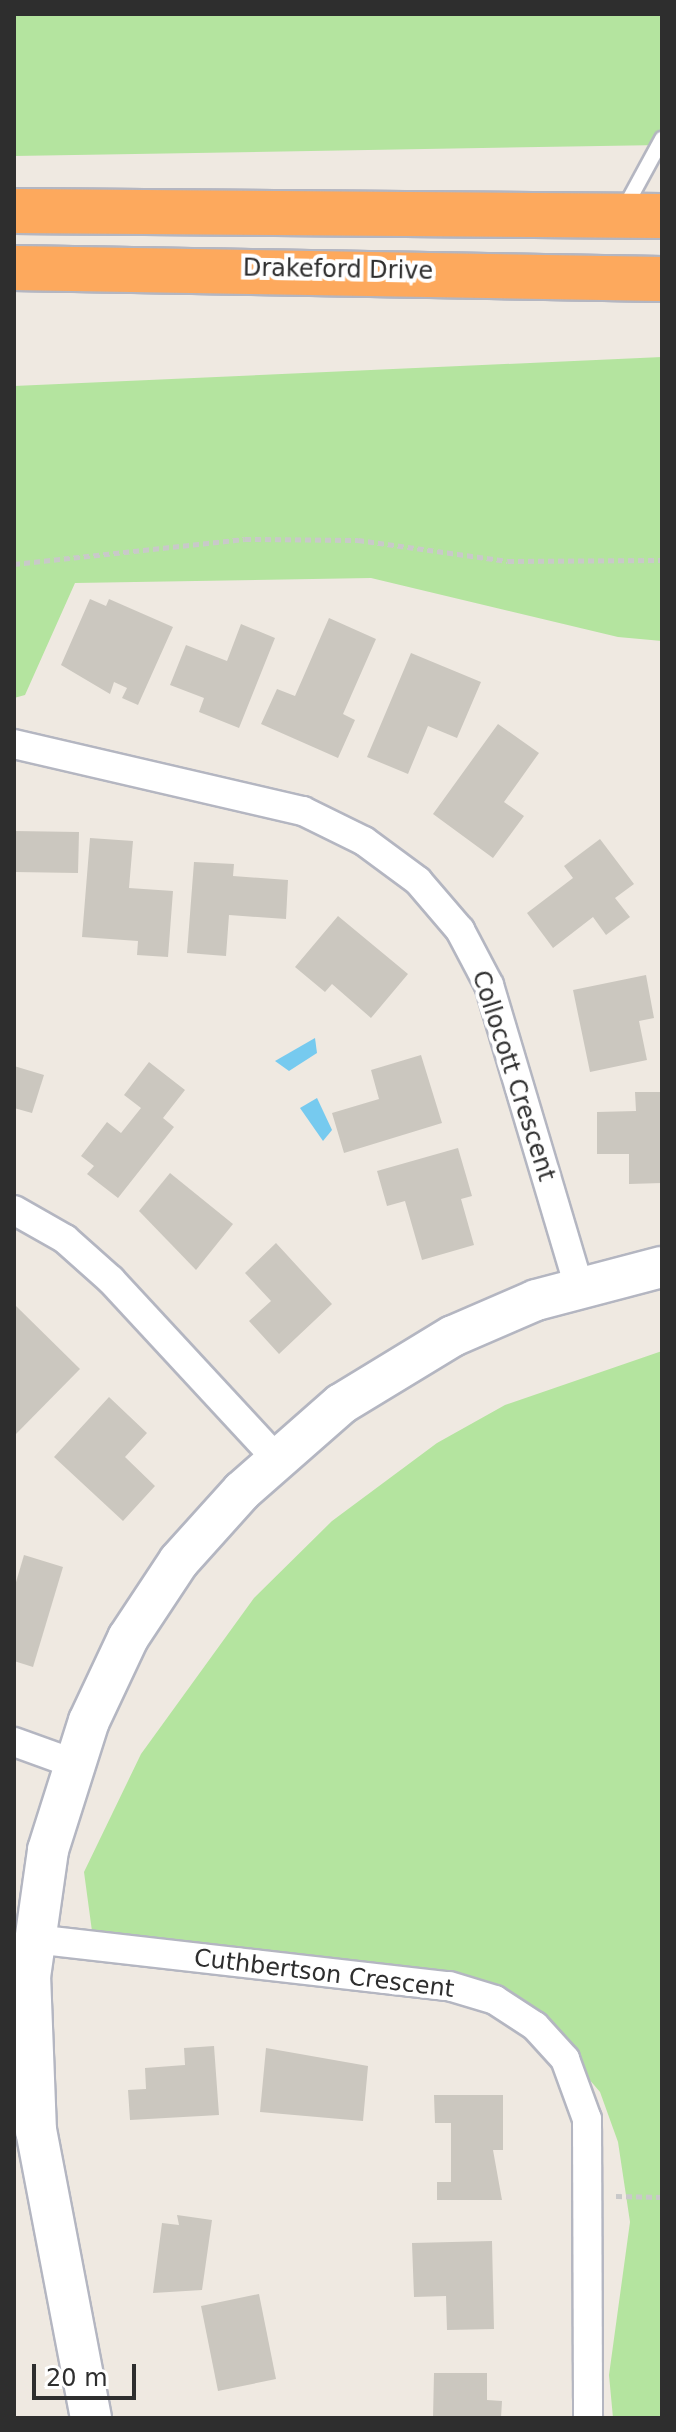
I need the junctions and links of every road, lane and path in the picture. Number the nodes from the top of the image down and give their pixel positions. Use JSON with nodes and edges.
{"nodes":[{"id":1,"x":662,"y":139,"type":"edge"},
{"id":2,"x":14,"y":211,"type":"edge"},
{"id":3,"x":641,"y":216,"type":"edge"},
{"id":4,"x":14,"y":268,"type":"edge"},
{"id":5,"x":662,"y":279,"type":"edge"},
{"id":6,"x":662,"y":560,"type":"edge"},
{"id":7,"x":14,"y":564,"type":"edge"},
{"id":8,"x":14,"y":744,"type":"edge"},
{"id":9,"x":14,"y":1210,"type":"edge"},
{"id":10,"x":662,"y":1267,"type":"edge"},
{"id":11,"x":579,"y":1286,"type":"junction"},
{"id":12,"x":277,"y":1459,"type":"junction"},
{"id":13,"x":14,"y":1742,"type":"edge"},
{"id":14,"x":75,"y":1764,"type":"junction"},
{"id":15,"x":34,"y":1939,"type":"junction"},
{"id":16,"x":23,"y":2092,"type":"edge"},
{"id":17,"x":587,"y":2196,"type":"junction"},
{"id":18,"x":662,"y":2197,"type":"edge"},
{"id":19,"x":91,"y":2418,"type":"edge"},
{"id":20,"x":588,"y":2418,"type":"edge"}],
"edges":[{"from":1,"to":3,"type":"lane"},
{"from":2,"to":3,"type":"highway"},
{"from":4,"to":5,"type":"highway","name":"Drakeford Drive"},
{"from":6,"to":7,"type":"path"},
{"from":8,"to":11,"type":"street","name":"Collocott Crescent"},
{"from":9,"to":12,"type":"street"},
{"from":10,"to":11,"type":"street"},
{"from":11,"to":12,"type":"street"},
{"from":12,"to":14,"type":"street"},
{"from":13,"to":14,"type":"street"},
{"from":14,"to":15,"type":"street"},
{"from":15,"to":16,"type":"street"},
{"from":15,"to":17,"type":"street","name":"Cuthbertson Crescent"},
{"from":16,"to":19,"type":"street"},
{"from":17,"to":18,"type":"path"},
{"from":17,"to":20,"type":"street","name":"Cuthbertson Crescent"}]}
